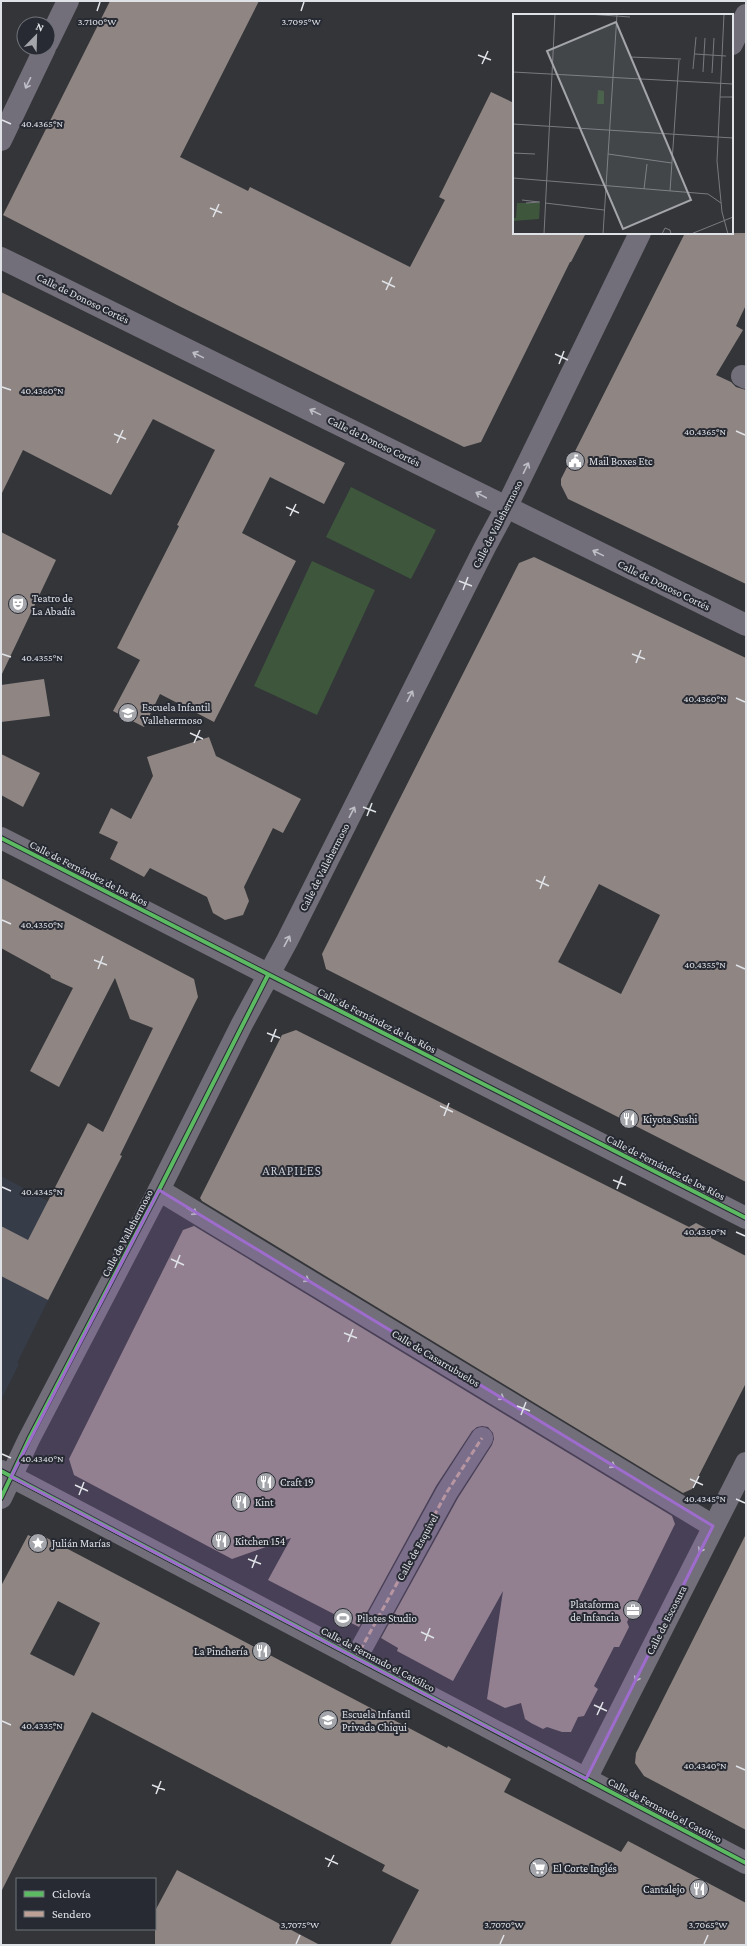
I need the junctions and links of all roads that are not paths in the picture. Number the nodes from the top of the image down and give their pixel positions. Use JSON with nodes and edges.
{"nodes":[{"id":1,"x":68,"y":1,"type":"edge"},
{"id":2,"x":746,"y":16,"type":"edge"},
{"id":3,"x":56,"y":26,"type":"edge"},
{"id":4,"x":733,"y":42,"type":"edge"},
{"id":5,"x":41,"y":56,"type":"edge"},
{"id":6,"x":1,"y":140,"type":"edge"},
{"id":7,"x":640,"y":234,"type":"edge"},
{"id":8,"x":1,"y":258,"type":"edge"},
{"id":9,"x":506,"y":508,"type":"junction"},
{"id":10,"x":746,"y":625,"type":"edge"},
{"id":11,"x":1,"y":838,"type":"edge"},
{"id":12,"x":268,"y":975,"type":"junction"},
{"id":13,"x":160,"y":1190,"type":"junction"},
{"id":14,"x":746,"y":1218,"type":"edge"},
{"id":15,"x":482,"y":1438,"type":"dead end"},
{"id":16,"x":746,"y":1463,"type":"edge"},
{"id":17,"x":6,"y":1474,"type":"edge"},
{"id":18,"x":1,"y":1498,"type":"edge"},
{"id":19,"x":713,"y":1526,"type":"junction"},
{"id":20,"x":356,"y":1658,"type":"junction"},
{"id":21,"x":586,"y":1779,"type":"junction"},
{"id":22,"x":746,"y":1862,"type":"edge"}],
"edges":[{"from":1,"to":3,"type":"street"},
{"from":2,"to":4,"type":"street"},
{"from":5,"to":6,"type":"street","one_way":true},
{"from":9,"to":7,"type":"street","name":"Calle de Vallehermoso","one_way":true},
{"from":9,"to":8,"type":"street","name":"Calle de Donoso Cortés","one_way":true},
{"from":10,"to":9,"type":"street","name":"Calle de Donoso Cortés","one_way":true},
{"from":12,"to":9,"type":"street","name":"Calle de Vallehermoso","one_way":true},
{"from":11,"to":12,"type":"street","name":"Calle de Fernández de los Ríos"},
{"from":12,"to":13,"type":"street","name":"Calle de Vallehermoso"},
{"from":12,"to":14,"type":"street","name":"Calle de Fernández de los Ríos"},
{"from":13,"to":17,"type":"street","name":"Calle de Vallehermoso"},
{"from":13,"to":19,"type":"street","name":"Calle de Casarrubuelos","one_way":true},
{"from":15,"to":20,"type":"street","name":"Calle de Esquivel"},
{"from":16,"to":19,"type":"street","name":"Calle de Escosura"},
{"from":17,"to":18,"type":"street","name":"Calle de Vallehermoso"},
{"from":17,"to":20,"type":"street","name":"Calle de Fernando el Católico"},
{"from":19,"to":21,"type":"street","name":"Calle de Escosura","one_way":true},
{"from":20,"to":21,"type":"street","name":"Calle de Fernando el Católico"},
{"from":21,"to":22,"type":"street","name":"Calle de Fernando el Católico"}]}
